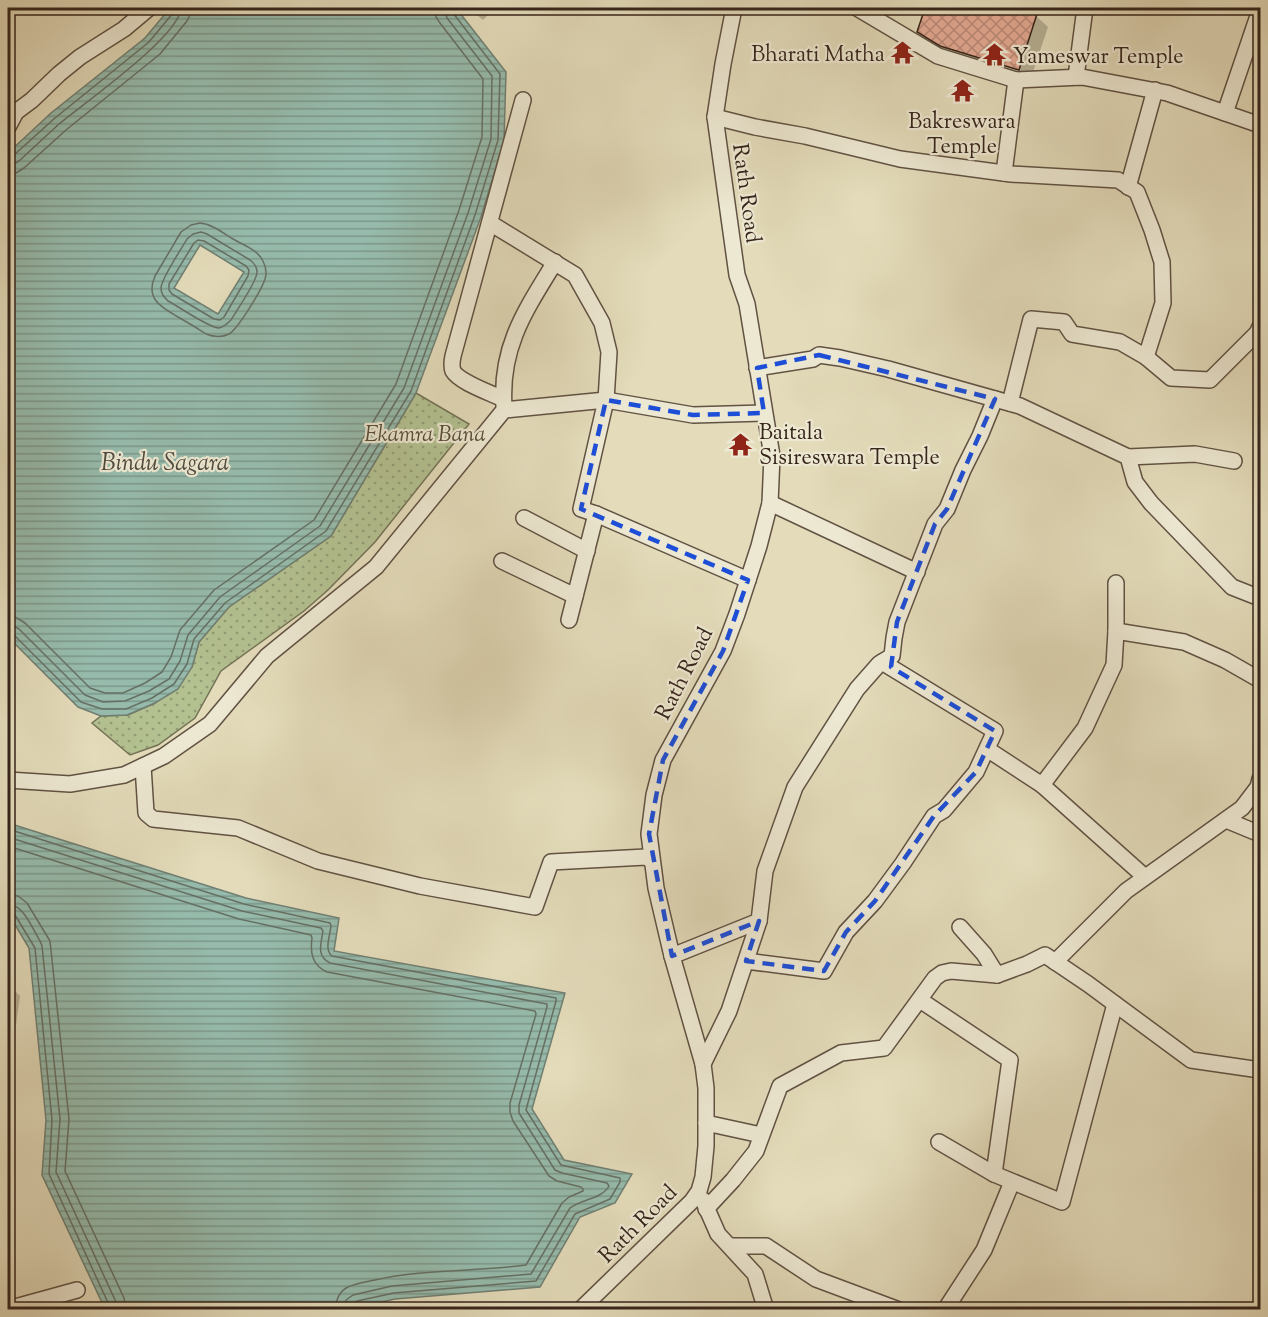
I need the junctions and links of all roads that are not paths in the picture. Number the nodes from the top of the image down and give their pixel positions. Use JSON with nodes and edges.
{"nodes":[{"id":1,"x":149,"y":8,"type":"edge"},
{"id":2,"x":734,"y":8,"type":"edge"},
{"id":3,"x":857,"y":8,"type":"edge"},
{"id":4,"x":1085,"y":8,"type":"edge"},
{"id":5,"x":1260,"y":10,"type":"edge"},
{"id":6,"x":1076,"y":77,"type":"junction"},
{"id":7,"x":1016,"y":80,"type":"junction"},
{"id":8,"x":1155,"y":90,"type":"junction"},
{"id":9,"x":523,"y":100,"type":"dead end"},
{"id":10,"x":12,"y":109,"type":"edge"},
{"id":11,"x":1225,"y":113,"type":"junction"},
{"id":12,"x":715,"y":117,"type":"junction"},
{"id":13,"x":1260,"y":125,"type":"edge"},
{"id":14,"x":8,"y":127,"type":"edge"},
{"id":15,"x":1004,"y":172,"type":"junction"},
{"id":16,"x":1128,"y":186,"type":"junction"},
{"id":17,"x":490,"y":223,"type":"junction"},
{"id":18,"x":555,"y":262,"type":"junction"},
{"id":19,"x":1260,"y":327,"type":"edge"},
{"id":20,"x":1146,"y":357,"type":"junction"},
{"id":21,"x":757,"y":368,"type":"junction"},
{"id":22,"x":995,"y":399,"type":"junction"},
{"id":23,"x":606,"y":400,"type":"junction"},
{"id":24,"x":1010,"y":403,"type":"junction"},
{"id":25,"x":503,"y":405,"type":"junction"},
{"id":26,"x":764,"y":413,"type":"junction"},
{"id":27,"x":1128,"y":457,"type":"junction"},
{"id":28,"x":1234,"y":461,"type":"dead end"},
{"id":29,"x":770,"y":503,"type":"junction"},
{"id":30,"x":596,"y":514,"type":"junction"},
{"id":31,"x":524,"y":518,"type":"dead end"},
{"id":32,"x":587,"y":551,"type":"junction"},
{"id":33,"x":502,"y":561,"type":"dead end"},
{"id":34,"x":917,"y":572,"type":"junction"},
{"id":35,"x":748,"y":580,"type":"junction"},
{"id":36,"x":1116,"y":584,"type":"dead end"},
{"id":37,"x":575,"y":596,"type":"junction"},
{"id":38,"x":1260,"y":598,"type":"edge"},
{"id":39,"x":569,"y":620,"type":"dead end"},
{"id":40,"x":1116,"y":632,"type":"junction"},
{"id":41,"x":882,"y":662,"type":"junction"},
{"id":42,"x":1260,"y":680,"type":"edge"},
{"id":43,"x":987,"y":749,"type":"junction"},
{"id":44,"x":143,"y":766,"type":"junction"},
{"id":45,"x":1260,"y":779,"type":"edge"},
{"id":46,"x":8,"y":780,"type":"edge"},
{"id":47,"x":1042,"y":784,"type":"junction"},
{"id":48,"x":1226,"y":820,"type":"junction"},
{"id":49,"x":1260,"y":834,"type":"edge"},
{"id":50,"x":651,"y":860,"type":"junction"},
{"id":51,"x":1145,"y":877,"type":"junction"},
{"id":52,"x":759,"y":921,"type":"junction"},
{"id":53,"x":960,"y":927,"type":"dead end"},
{"id":54,"x":672,"y":956,"type":"junction"},
{"id":55,"x":746,"y":961,"type":"junction"},
{"id":56,"x":1055,"y":962,"type":"junction"},
{"id":57,"x":998,"y":975,"type":"junction"},
{"id":58,"x":920,"y":1000,"type":"junction"},
{"id":59,"x":1115,"y":1004,"type":"junction"},
{"id":60,"x":703,"y":1064,"type":"junction"},
{"id":61,"x":1260,"y":1070,"type":"edge"},
{"id":62,"x":706,"y":1123,"type":"junction"},
{"id":63,"x":761,"y":1135,"type":"junction"},
{"id":64,"x":939,"y":1142,"type":"dead end"},
{"id":65,"x":994,"y":1174,"type":"junction"},
{"id":66,"x":1012,"y":1182,"type":"junction"},
{"id":67,"x":699,"y":1191,"type":"junction"},
{"id":68,"x":706,"y":1209,"type":"junction"},
{"id":69,"x":730,"y":1246,"type":"junction"},
{"id":70,"x":77,"y":1290,"type":"dead end"},
{"id":71,"x":8,"y":1309,"type":"edge"},
{"id":72,"x":580,"y":1310,"type":"edge"},
{"id":73,"x":766,"y":1310,"type":"edge"},
{"id":74,"x":898,"y":1310,"type":"edge"},
{"id":75,"x":945,"y":1310,"type":"edge"}],
"edges":[{"from":1,"to":10,"type":"street"},
{"from":2,"to":12,"type":"street","name":"Rath Road"},
{"from":3,"to":7,"type":"street"},
{"from":4,"to":6,"type":"street"},
{"from":5,"to":11,"type":"street"},
{"from":6,"to":7,"type":"street"},
{"from":6,"to":8,"type":"street"},
{"from":7,"to":15,"type":"street"},
{"from":8,"to":11,"type":"street"},
{"from":8,"to":16,"type":"street"},
{"from":9,"to":17,"type":"street"},
{"from":10,"to":14,"type":"street"},
{"from":11,"to":13,"type":"street"},
{"from":12,"to":15,"type":"street"},
{"from":12,"to":21,"type":"street","name":"Rath Road"},
{"from":15,"to":16,"type":"street"},
{"from":16,"to":20,"type":"street"},
{"from":17,"to":18,"type":"street"},
{"from":17,"to":25,"type":"street"},
{"from":18,"to":23,"type":"street"},
{"from":18,"to":25,"type":"street"},
{"from":19,"to":20,"type":"street"},
{"from":20,"to":24,"type":"street"},
{"from":21,"to":22,"type":"street"},
{"from":21,"to":26,"type":"street","name":"Rath Road"},
{"from":22,"to":24,"type":"street"},
{"from":22,"to":34,"type":"street"},
{"from":23,"to":25,"type":"street"},
{"from":23,"to":26,"type":"street"},
{"from":23,"to":30,"type":"street"},
{"from":24,"to":27,"type":"street"},
{"from":25,"to":44,"type":"street"},
{"from":26,"to":29,"type":"street","name":"Rath Road"},
{"from":27,"to":28,"type":"street"},
{"from":27,"to":38,"type":"street"},
{"from":29,"to":34,"type":"street"},
{"from":29,"to":35,"type":"street","name":"Rath Road"},
{"from":30,"to":32,"type":"street"},
{"from":30,"to":35,"type":"street"},
{"from":31,"to":32,"type":"street"},
{"from":32,"to":37,"type":"street"},
{"from":33,"to":37,"type":"street"},
{"from":34,"to":41,"type":"street"},
{"from":35,"to":50,"type":"street","name":"Rath Road"},
{"from":36,"to":40,"type":"street"},
{"from":37,"to":39,"type":"street"},
{"from":40,"to":42,"type":"street"},
{"from":40,"to":47,"type":"street"},
{"from":41,"to":43,"type":"street"},
{"from":41,"to":52,"type":"street"},
{"from":43,"to":47,"type":"street"},
{"from":43,"to":55,"type":"street"},
{"from":44,"to":46,"type":"street"},
{"from":44,"to":50,"type":"street"},
{"from":45,"to":48,"type":"street"},
{"from":47,"to":51,"type":"street"},
{"from":48,"to":49,"type":"street"},
{"from":48,"to":51,"type":"street"},
{"from":50,"to":54,"type":"street","name":"Rath Road"},
{"from":51,"to":56,"type":"street"},
{"from":52,"to":54,"type":"street"},
{"from":52,"to":55,"type":"street"},
{"from":53,"to":57,"type":"street"},
{"from":54,"to":60,"type":"street","name":"Rath Road"},
{"from":55,"to":60,"type":"street"},
{"from":56,"to":57,"type":"street"},
{"from":56,"to":59,"type":"street"},
{"from":57,"to":58,"type":"street"},
{"from":58,"to":63,"type":"street"},
{"from":58,"to":65,"type":"street"},
{"from":59,"to":61,"type":"street"},
{"from":59,"to":66,"type":"street"},
{"from":60,"to":62,"type":"street","name":"Rath Road"},
{"from":62,"to":63,"type":"street"},
{"from":62,"to":67,"type":"street","name":"Rath Road"},
{"from":63,"to":68,"type":"street"},
{"from":64,"to":65,"type":"street"},
{"from":65,"to":66,"type":"street"},
{"from":66,"to":75,"type":"street"},
{"from":67,"to":68,"type":"street"},
{"from":67,"to":72,"type":"street","name":"Rath Road"},
{"from":68,"to":69,"type":"street"},
{"from":69,"to":73,"type":"street"},
{"from":69,"to":74,"type":"street"},
{"from":70,"to":71,"type":"street"}]}
